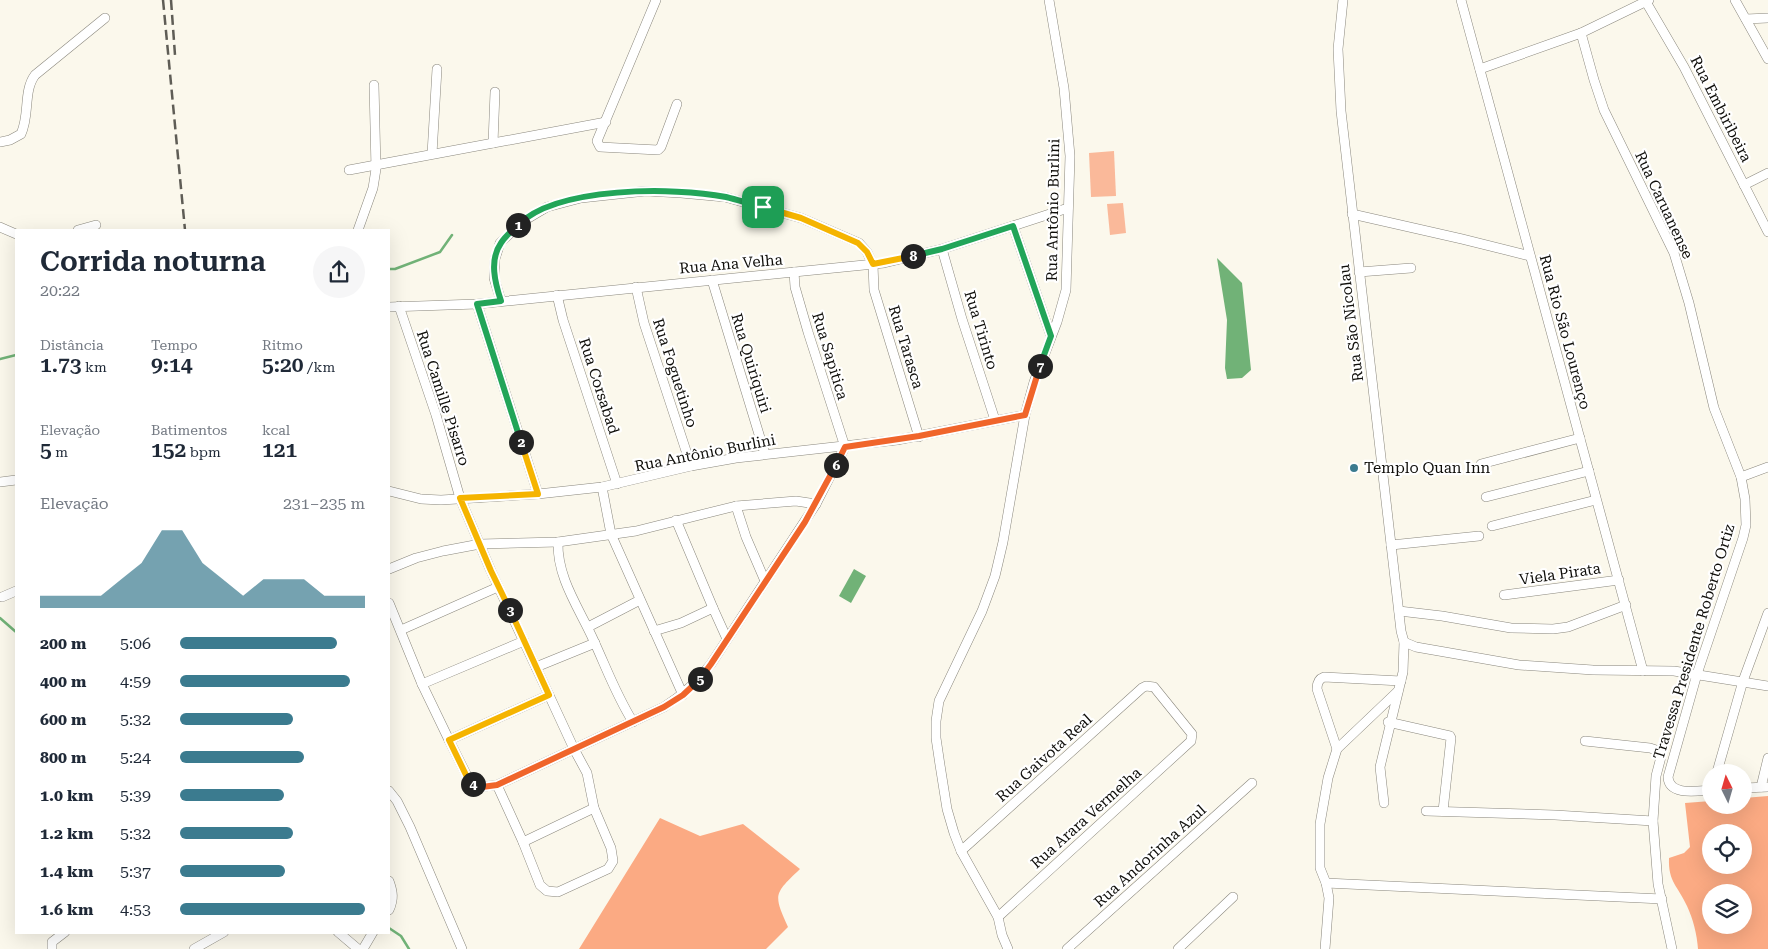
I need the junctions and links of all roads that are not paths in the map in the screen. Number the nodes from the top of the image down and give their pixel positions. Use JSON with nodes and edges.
{"nodes":[{"id":1,"x":656,"y":0,"type":"edge"},
{"id":2,"x":1049,"y":0,"type":"edge"},
{"id":3,"x":1343,"y":0,"type":"edge"},
{"id":4,"x":1461,"y":0,"type":"edge"},
{"id":5,"x":1735,"y":0,"type":"edge"},
{"id":6,"x":1648,"y":1,"type":"edge"},
{"id":7,"x":104,"y":18,"type":"dead end"},
{"id":8,"x":1768,"y":18,"type":"edge"},
{"id":9,"x":1746,"y":19,"type":"junction"},
{"id":10,"x":1581,"y":33,"type":"junction"},
{"id":11,"x":1768,"y":59,"type":"edge"},
{"id":12,"x":437,"y":69,"type":"dead end"},
{"id":13,"x":1480,"y":69,"type":"junction"},
{"id":14,"x":374,"y":85,"type":"dead end"},
{"id":15,"x":496,"y":92,"type":"dead end"},
{"id":16,"x":677,"y":104,"type":"dead end"},
{"id":17,"x":606,"y":122,"type":"junction"},
{"id":18,"x":0,"y":142,"type":"edge"},
{"id":19,"x":493,"y":143,"type":"junction"},
{"id":20,"x":432,"y":154,"type":"junction"},
{"id":21,"x":376,"y":164,"type":"junction"},
{"id":22,"x":349,"y":170,"type":"dead end"},
{"id":23,"x":1768,"y":173,"type":"edge"},
{"id":24,"x":1744,"y":184,"type":"junction"},
{"id":25,"x":1068,"y":208,"type":"junction"},
{"id":26,"x":1352,"y":214,"type":"junction"},
{"id":27,"x":96,"y":225,"type":"dead end"},
{"id":28,"x":1013,"y":226,"type":"junction"},
{"id":29,"x":0,"y":227,"type":"edge"},
{"id":30,"x":82,"y":229,"type":"edge"},
{"id":31,"x":358,"y":229,"type":"edge"},
{"id":32,"x":1768,"y":232,"type":"edge"},
{"id":33,"x":15,"y":234,"type":"edge"},
{"id":34,"x":942,"y":249,"type":"junction"},
{"id":35,"x":1530,"y":256,"type":"junction"},
{"id":36,"x":873,"y":264,"type":"junction"},
{"id":37,"x":1411,"y":268,"type":"dead end"},
{"id":38,"x":794,"y":272,"type":"junction"},
{"id":39,"x":1359,"y":272,"type":"junction"},
{"id":40,"x":712,"y":280,"type":"junction"},
{"id":41,"x":636,"y":287,"type":"junction"},
{"id":42,"x":557,"y":295,"type":"junction"},
{"id":43,"x":501,"y":301,"type":"junction"},
{"id":44,"x":477,"y":304,"type":"junction"},
{"id":45,"x":400,"y":306,"type":"junction"},
{"id":46,"x":390,"y":307,"type":"edge"},
{"id":47,"x":1051,"y":336,"type":"junction"},
{"id":48,"x":1025,"y":415,"type":"junction"},
{"id":49,"x":995,"y":420,"type":"junction"},
{"id":50,"x":919,"y":436,"type":"junction"},
{"id":51,"x":1580,"y":438,"type":"junction"},
{"id":52,"x":845,"y":447,"type":"junction"},
{"id":53,"x":765,"y":454,"type":"junction"},
{"id":54,"x":1481,"y":464,"type":"dead end"},
{"id":55,"x":691,"y":466,"type":"junction"},
{"id":56,"x":1768,"y":467,"type":"edge"},
{"id":57,"x":1589,"y":471,"type":"junction"},
{"id":58,"x":1741,"y":478,"type":"junction"},
{"id":59,"x":15,"y":480,"type":"edge"},
{"id":60,"x":0,"y":482,"type":"edge"},
{"id":61,"x":617,"y":484,"type":"junction"},
{"id":62,"x":602,"y":487,"type":"junction"},
{"id":63,"x":390,"y":491,"type":"edge"},
{"id":64,"x":538,"y":494,"type":"junction"},
{"id":65,"x":1486,"y":497,"type":"dead end"},
{"id":66,"x":460,"y":498,"type":"junction"},
{"id":67,"x":1596,"y":500,"type":"junction"},
{"id":68,"x":816,"y":504,"type":"junction"},
{"id":69,"x":736,"y":506,"type":"junction"},
{"id":70,"x":676,"y":520,"type":"junction"},
{"id":71,"x":1492,"y":526,"type":"dead end"},
{"id":72,"x":611,"y":534,"type":"junction"},
{"id":73,"x":1479,"y":536,"type":"dead end"},
{"id":74,"x":558,"y":542,"type":"junction"},
{"id":75,"x":480,"y":544,"type":"junction"},
{"id":76,"x":1391,"y":545,"type":"junction"},
{"id":77,"x":390,"y":569,"type":"edge"},
{"id":78,"x":1619,"y":580,"type":"junction"},
{"id":79,"x":765,"y":581,"type":"junction"},
{"id":80,"x":498,"y":587,"type":"junction"},
{"id":81,"x":15,"y":591,"type":"edge"},
{"id":82,"x":1504,"y":596,"type":"dead end"},
{"id":83,"x":2,"y":597,"type":"dead end"},
{"id":84,"x":640,"y":600,"type":"junction"},
{"id":85,"x":390,"y":605,"type":"edge"},
{"id":86,"x":1626,"y":605,"type":"junction"},
{"id":87,"x":713,"y":608,"type":"junction"},
{"id":88,"x":1399,"y":612,"type":"junction"},
{"id":89,"x":1768,"y":612,"type":"edge"},
{"id":90,"x":588,"y":628,"type":"junction"},
{"id":91,"x":401,"y":630,"type":"junction"},
{"id":92,"x":654,"y":632,"type":"junction"},
{"id":93,"x":727,"y":639,"type":"junction"},
{"id":94,"x":524,"y":641,"type":"junction"},
{"id":95,"x":1404,"y":642,"type":"junction"},
{"id":96,"x":595,"y":643,"type":"junction"},
{"id":97,"x":536,"y":668,"type":"junction"},
{"id":98,"x":1643,"y":671,"type":"junction"},
{"id":99,"x":1697,"y":674,"type":"junction"},
{"id":100,"x":1402,"y":681,"type":"junction"},
{"id":101,"x":1743,"y":681,"type":"junction"},
{"id":102,"x":422,"y":684,"type":"junction"},
{"id":103,"x":1768,"y":686,"type":"edge"},
{"id":104,"x":1398,"y":691,"type":"junction"},
{"id":105,"x":549,"y":695,"type":"junction"},
{"id":106,"x":683,"y":695,"type":"junction"},
{"id":107,"x":633,"y":722,"type":"junction"},
{"id":108,"x":1389,"y":722,"type":"junction"},
{"id":109,"x":1192,"y":739,"type":"joint"},
{"id":110,"x":449,"y":740,"type":"junction"},
{"id":111,"x":1585,"y":741,"type":"dead end"},
{"id":112,"x":574,"y":749,"type":"junction"},
{"id":113,"x":1337,"y":749,"type":"junction"},
{"id":114,"x":1768,"y":758,"type":"edge"},
{"id":115,"x":1719,"y":764,"type":"edge"},
{"id":116,"x":1669,"y":782,"type":"junction"},
{"id":117,"x":1252,"y":783,"type":"dead end"},
{"id":118,"x":497,"y":785,"type":"junction"},
{"id":119,"x":1655,"y":787,"type":"junction"},
{"id":120,"x":1764,"y":787,"type":"edge"},
{"id":121,"x":1702,"y":790,"type":"edge"},
{"id":122,"x":390,"y":792,"type":"edge"},
{"id":123,"x":1384,"y":804,"type":"dead end"},
{"id":124,"x":594,"y":808,"type":"junction"},
{"id":125,"x":1426,"y":811,"type":"dead end"},
{"id":126,"x":1443,"y":811,"type":"junction"},
{"id":127,"x":1653,"y":821,"type":"junction"},
{"id":128,"x":523,"y":842,"type":"junction"},
{"id":129,"x":961,"y":851,"type":"junction"},
{"id":130,"x":1326,"y":883,"type":"junction"},
{"id":131,"x":390,"y":884,"type":"edge"},
{"id":132,"x":1233,"y":897,"type":"dead end"},
{"id":133,"x":1662,"y":900,"type":"junction"},
{"id":134,"x":390,"y":908,"type":"edge"},
{"id":135,"x":998,"y":917,"type":"junction"},
{"id":136,"x":62,"y":934,"type":"edge"},
{"id":137,"x":220,"y":934,"type":"edge"},
{"id":138,"x":340,"y":934,"type":"edge"},
{"id":139,"x":372,"y":934,"type":"edge"},
{"id":140,"x":52,"y":949,"type":"edge"},
{"id":141,"x":194,"y":949,"type":"edge"},
{"id":142,"x":358,"y":949,"type":"edge"},
{"id":143,"x":363,"y":949,"type":"edge"},
{"id":144,"x":462,"y":949,"type":"edge"},
{"id":145,"x":1008,"y":949,"type":"edge"},
{"id":146,"x":1067,"y":949,"type":"edge"},
{"id":147,"x":1178,"y":949,"type":"edge"},
{"id":148,"x":1325,"y":949,"type":"edge"},
{"id":149,"x":1672,"y":949,"type":"edge"}],
"edges":[{"from":1,"to":17,"type":"street"},
{"from":2,"to":25,"type":"street","name":"Rua Antônio Burlini"},
{"from":3,"to":26,"type":"street","name":"Rua São Nicolau"},
{"from":4,"to":13,"type":"street","name":"Rua Rio São Lourenço"},
{"from":5,"to":9,"type":"street"},
{"from":6,"to":10,"type":"street"},
{"from":6,"to":24,"type":"street","name":"Rua Embiribeira"},
{"from":7,"to":18,"type":"street"},
{"from":8,"to":9,"type":"street"},
{"from":9,"to":11,"type":"street"},
{"from":10,"to":13,"type":"street"},
{"from":10,"to":58,"type":"street","name":"Rua Caruanense"},
{"from":12,"to":20,"type":"street"},
{"from":13,"to":35,"type":"street","name":"Rua Rio São Lourenço"},
{"from":14,"to":21,"type":"street"},
{"from":15,"to":19,"type":"street"},
{"from":16,"to":17,"type":"street"},
{"from":17,"to":19,"type":"street"},
{"from":19,"to":20,"type":"street"},
{"from":20,"to":21,"type":"street"},
{"from":21,"to":22,"type":"street"},
{"from":21,"to":31,"type":"street"},
{"from":23,"to":24,"type":"street"},
{"from":24,"to":32,"type":"street","name":"Rua Embiribeira"},
{"from":25,"to":28,"type":"street","name":"Rua Ana Velha"},
{"from":25,"to":47,"type":"street","name":"Rua Antônio Burlini"},
{"from":26,"to":35,"type":"street"},
{"from":26,"to":39,"type":"street","name":"Rua São Nicolau"},
{"from":27,"to":30,"type":"street"},
{"from":28,"to":34,"type":"street","name":"Rua Ana Velha"},
{"from":28,"to":47,"type":"street"},
{"from":29,"to":33,"type":"street"},
{"from":34,"to":36,"type":"street","name":"Rua Ana Velha"},
{"from":34,"to":49,"type":"street","name":"Rua Tirinto"},
{"from":35,"to":51,"type":"street","name":"Rua Rio São Lourenço"},
{"from":36,"to":38,"type":"street","name":"Rua Ana Velha"},
{"from":36,"to":43,"type":"street"},
{"from":36,"to":50,"type":"street","name":"Rua Tarasca"},
{"from":37,"to":39,"type":"street"},
{"from":38,"to":40,"type":"street","name":"Rua Ana Velha"},
{"from":38,"to":52,"type":"street","name":"Rua Sapitica"},
{"from":39,"to":76,"type":"street","name":"Rua São Nicolau"},
{"from":40,"to":41,"type":"street","name":"Rua Ana Velha"},
{"from":40,"to":53,"type":"street","name":"Rua Quiriquiri"},
{"from":41,"to":42,"type":"street","name":"Rua Ana Velha"},
{"from":41,"to":55,"type":"street","name":"Rua Foguetinho"},
{"from":42,"to":43,"type":"street","name":"Rua Ana Velha"},
{"from":42,"to":61,"type":"street","name":"Rua Corsabad"},
{"from":43,"to":44,"type":"street","name":"Rua Ana Velha"},
{"from":44,"to":45,"type":"street","name":"Rua Ana Velha"},
{"from":44,"to":64,"type":"street"},
{"from":45,"to":46,"type":"street","name":"Rua Ana Velha"},
{"from":45,"to":66,"type":"street","name":"Rua Camille Pisarro"},
{"from":47,"to":48,"type":"street","name":"Rua Antônio Burlini"},
{"from":48,"to":49,"type":"street","name":"Rua Antônio Burlini"},
{"from":48,"to":129,"type":"street","name":"Rua Antônio Burlini"},
{"from":49,"to":50,"type":"street","name":"Rua Antônio Burlini"},
{"from":50,"to":52,"type":"street","name":"Rua Antônio Burlini"},
{"from":51,"to":54,"type":"street"},
{"from":51,"to":57,"type":"street","name":"Rua Rio São Lourenço"},
{"from":52,"to":53,"type":"street","name":"Rua Antônio Burlini"},
{"from":52,"to":68,"type":"street"},
{"from":53,"to":55,"type":"street","name":"Rua Antônio Burlini"},
{"from":55,"to":61,"type":"street","name":"Rua Antônio Burlini"},
{"from":56,"to":58,"type":"street"},
{"from":57,"to":65,"type":"street"},
{"from":57,"to":67,"type":"street","name":"Rua Rio São Lourenço"},
{"from":58,"to":99,"type":"street","name":"Travessa Presidente Roberto Ortiz"},
{"from":59,"to":60,"type":"street"},
{"from":61,"to":62,"type":"street","name":"Rua Antônio Burlini"},
{"from":62,"to":64,"type":"street","name":"Rua Antônio Burlini"},
{"from":62,"to":72,"type":"street"},
{"from":63,"to":66,"type":"street","name":"Rua Antônio Burlini"},
{"from":64,"to":66,"type":"street","name":"Rua Antônio Burlini"},
{"from":66,"to":75,"type":"street","name":"Rua Camille Pisarro"},
{"from":67,"to":71,"type":"street"},
{"from":67,"to":78,"type":"street","name":"Rua Rio São Lourenço"},
{"from":68,"to":69,"type":"street"},
{"from":68,"to":79,"type":"street"},
{"from":69,"to":70,"type":"street"},
{"from":69,"to":79,"type":"street"},
{"from":70,"to":72,"type":"street"},
{"from":70,"to":87,"type":"street"},
{"from":72,"to":74,"type":"street"},
{"from":72,"to":84,"type":"street"},
{"from":73,"to":76,"type":"street"},
{"from":74,"to":75,"type":"street"},
{"from":74,"to":90,"type":"street"},
{"from":75,"to":77,"type":"street"},
{"from":75,"to":80,"type":"street","name":"Rua Camille Pisarro"},
{"from":76,"to":88,"type":"street","name":"Rua São Nicolau"},
{"from":78,"to":82,"type":"street","name":"Viela Pirata"},
{"from":78,"to":86,"type":"street","name":"Rua Rio São Lourenço"},
{"from":79,"to":93,"type":"street"},
{"from":80,"to":91,"type":"street"},
{"from":80,"to":94,"type":"street","name":"Rua Camille Pisarro"},
{"from":81,"to":83,"type":"street"},
{"from":84,"to":90,"type":"street"},
{"from":84,"to":92,"type":"street"},
{"from":85,"to":91,"type":"street"},
{"from":86,"to":88,"type":"street"},
{"from":86,"to":98,"type":"street","name":"Rua Rio São Lourenço"},
{"from":87,"to":92,"type":"street"},
{"from":87,"to":93,"type":"street"},
{"from":88,"to":95,"type":"street","name":"Rua São Nicolau"},
{"from":89,"to":101,"type":"street"},
{"from":90,"to":96,"type":"street"},
{"from":91,"to":102,"type":"street"},
{"from":92,"to":106,"type":"street"},
{"from":93,"to":106,"type":"street"},
{"from":94,"to":97,"type":"street","name":"Rua Camille Pisarro"},
{"from":94,"to":102,"type":"street"},
{"from":95,"to":98,"type":"street"},
{"from":95,"to":100,"type":"street","name":"Rua São Nicolau"},
{"from":96,"to":97,"type":"street"},
{"from":96,"to":107,"type":"street"},
{"from":97,"to":105,"type":"street","name":"Rua Camille Pisarro"},
{"from":98,"to":99,"type":"street"},
{"from":99,"to":101,"type":"street"},
{"from":99,"to":116,"type":"street","name":"Travessa Presidente Roberto Ortiz"},
{"from":100,"to":104,"type":"street","name":"Rua São Nicolau"},
{"from":100,"to":113,"type":"street"},
{"from":101,"to":103,"type":"street"},
{"from":101,"to":115,"type":"street"},
{"from":102,"to":110,"type":"street"},
{"from":104,"to":108,"type":"street"},
{"from":104,"to":113,"type":"street"},
{"from":105,"to":110,"type":"street"},
{"from":105,"to":112,"type":"street","name":"Rua Camille Pisarro"},
{"from":106,"to":107,"type":"street"},
{"from":107,"to":112,"type":"street"},
{"from":108,"to":123,"type":"street"},
{"from":108,"to":126,"type":"street"},
{"from":109,"to":129,"type":"street","name":"Rua Gaivota Real"},
{"from":109,"to":135,"type":"street","name":"Rua Arara Vermelha"},
{"from":110,"to":118,"type":"street"},
{"from":111,"to":119,"type":"street"},
{"from":112,"to":118,"type":"street"},
{"from":112,"to":124,"type":"street","name":"Rua Camille Pisarro"},
{"from":113,"to":130,"type":"street"},
{"from":114,"to":120,"type":"street"},
{"from":116,"to":119,"type":"street"},
{"from":116,"to":121,"type":"street"},
{"from":117,"to":146,"type":"street","name":"Rua Andorinha Azul"},
{"from":118,"to":128,"type":"street"},
{"from":119,"to":127,"type":"street"},
{"from":122,"to":144,"type":"street"},
{"from":124,"to":128,"type":"street"},
{"from":124,"to":128,"type":"street","name":"Rua Camille Pisarro"},
{"from":125,"to":126,"type":"street"},
{"from":126,"to":127,"type":"street"},
{"from":127,"to":133,"type":"street"},
{"from":129,"to":135,"type":"street","name":"Rua Antônio Burlini"},
{"from":130,"to":133,"type":"street"},
{"from":130,"to":148,"type":"street"},
{"from":131,"to":134,"type":"street"},
{"from":132,"to":147,"type":"street"},
{"from":133,"to":149,"type":"street"},
{"from":135,"to":145,"type":"street","name":"Rua Antônio Burlini"},
{"from":136,"to":140,"type":"street"},
{"from":137,"to":141,"type":"street"},
{"from":138,"to":142,"type":"street"},
{"from":139,"to":143,"type":"street"}]}
